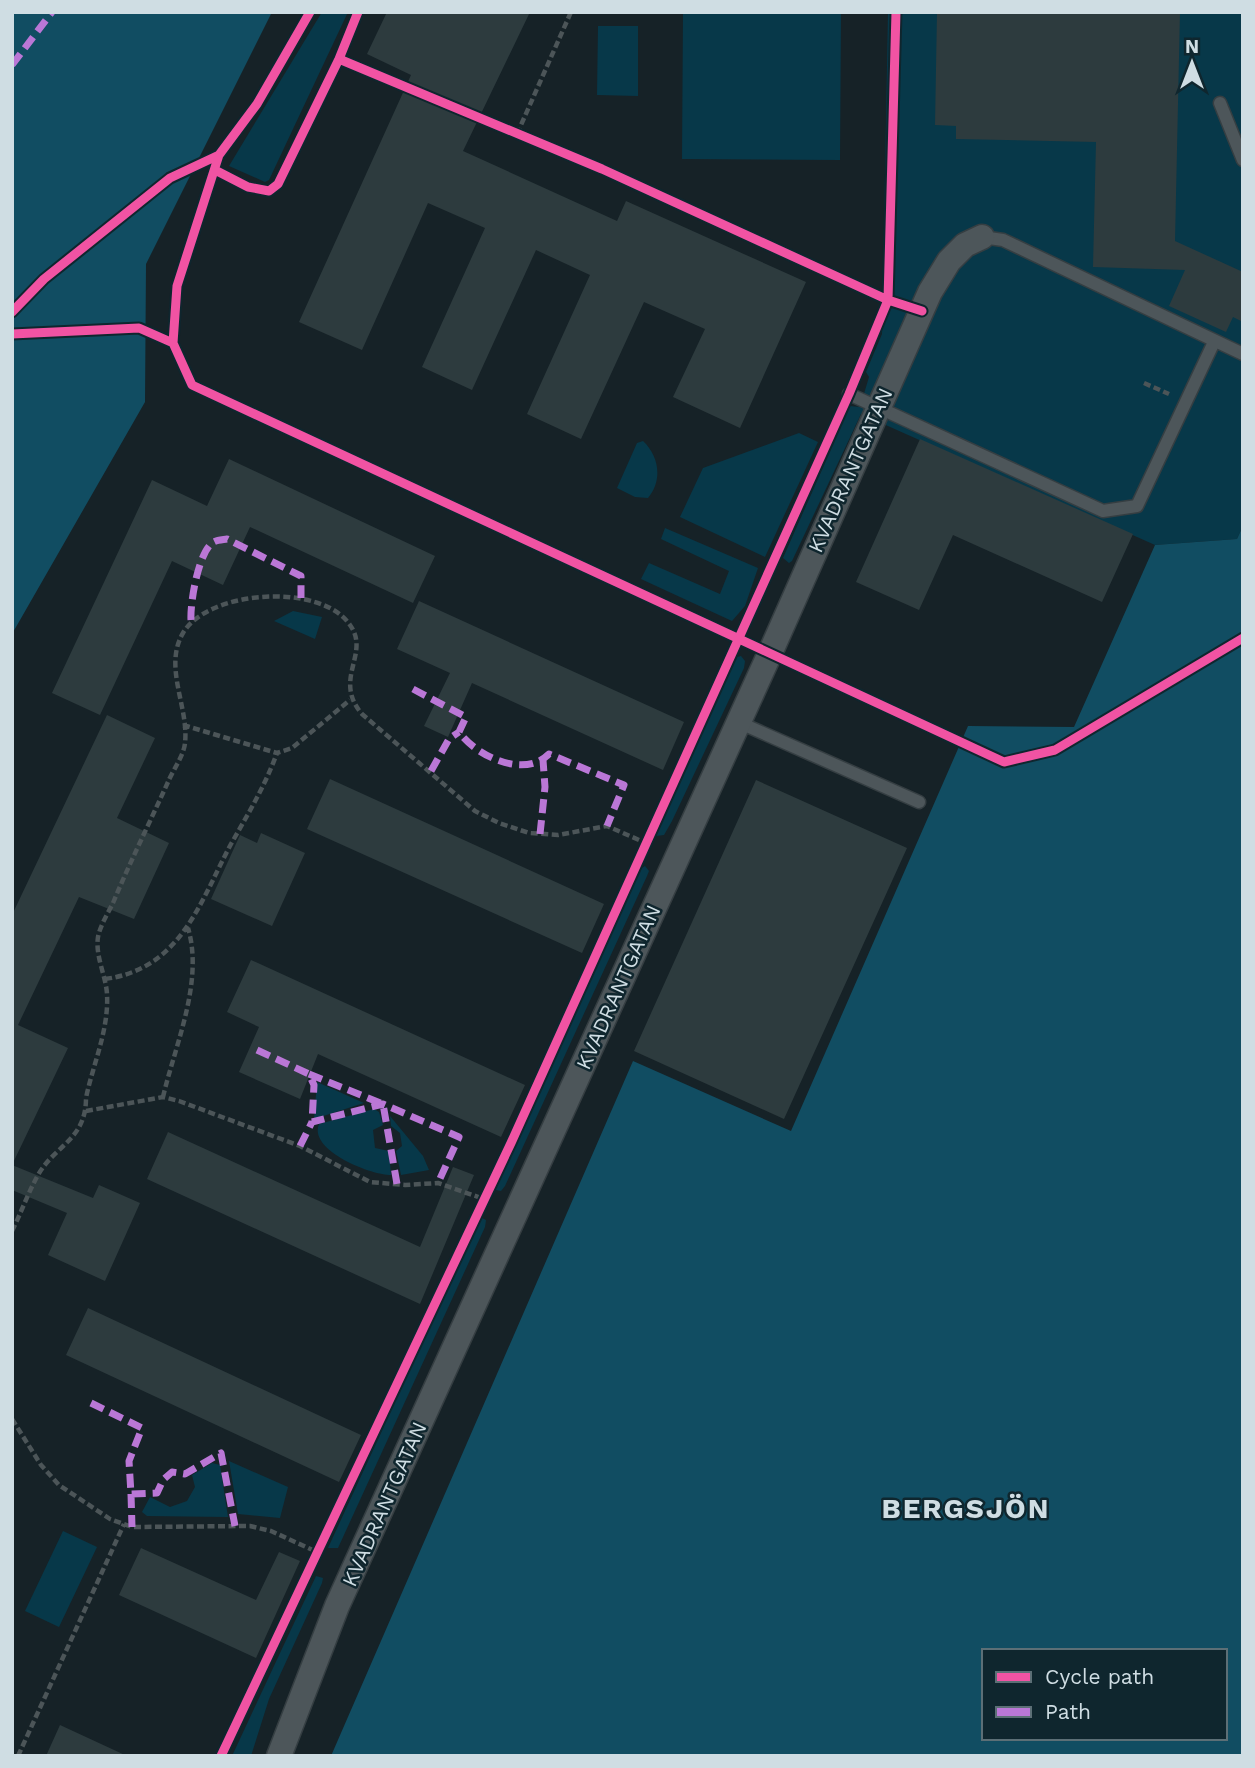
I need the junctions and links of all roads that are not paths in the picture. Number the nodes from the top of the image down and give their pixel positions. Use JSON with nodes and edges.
{"nodes":[{"id":1,"x":1220,"y":103,"type":"dead end"},
{"id":2,"x":1243,"y":160,"type":"edge"},
{"id":3,"x":982,"y":237,"type":"joint"},
{"id":4,"x":1214,"y":342,"type":"junction"},
{"id":5,"x":1243,"y":354,"type":"edge"},
{"id":6,"x":849,"y":394,"type":"dead end"},
{"id":7,"x":876,"y":408,"type":"junction"},
{"id":8,"x":738,"y":722,"type":"junction"},
{"id":9,"x":919,"y":802,"type":"dead end"},
{"id":10,"x":279,"y":1756,"type":"edge"}],
"edges":[{"from":1,"to":2,"type":"lane"},
{"from":3,"to":4,"type":"lane"},
{"from":3,"to":7,"type":"street","name":"KVADRANTGATAN"},
{"from":4,"to":5,"type":"lane"},
{"from":4,"to":7,"type":"lane"},
{"from":6,"to":7,"type":"lane"},
{"from":7,"to":8,"type":"street","name":"KVADRANTGATAN"},
{"from":8,"to":9,"type":"lane"},
{"from":8,"to":10,"type":"street","name":"KVADRANTGATAN"}]}
